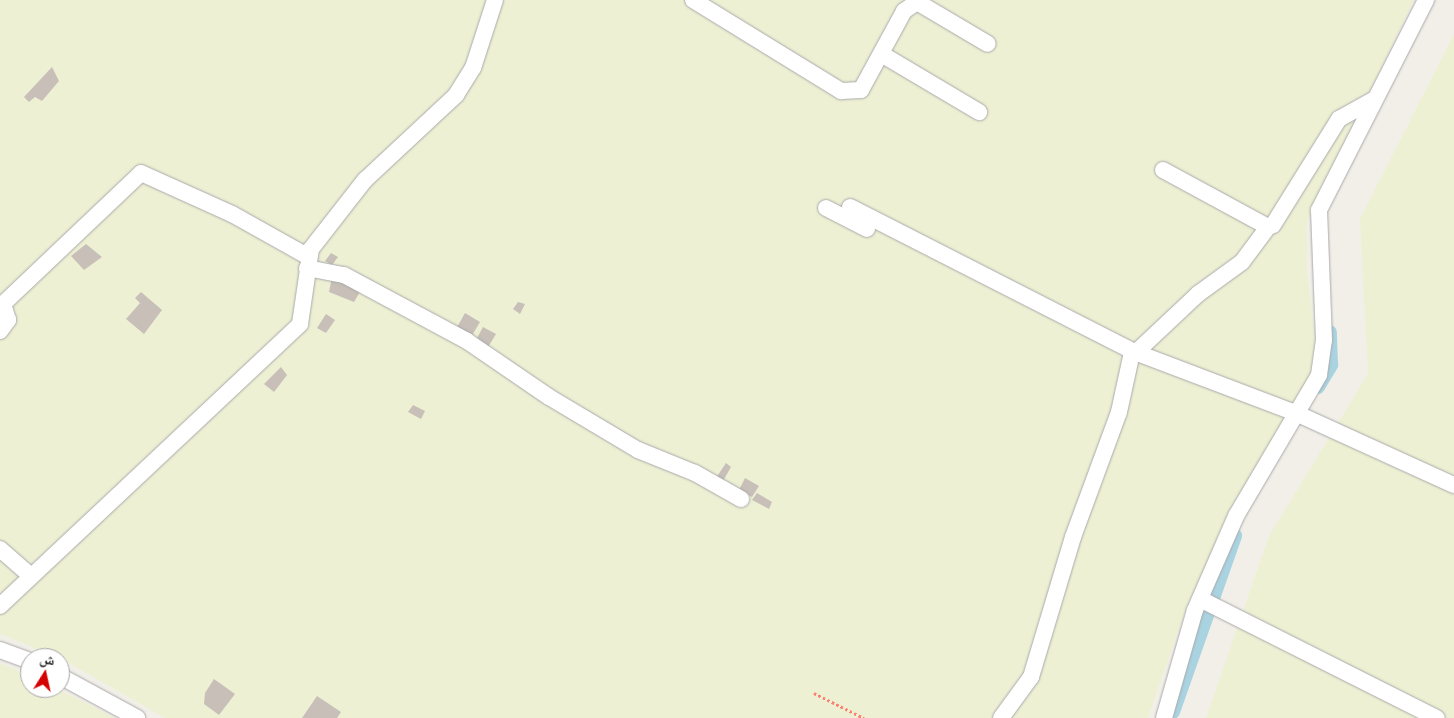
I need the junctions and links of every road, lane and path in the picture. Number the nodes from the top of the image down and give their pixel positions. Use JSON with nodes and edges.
{"nodes":[{"id":1,"x":496,"y":0,"type":"edge"},
{"id":2,"x":693,"y":0,"type":"edge"},
{"id":3,"x":1426,"y":0,"type":"edge"},
{"id":4,"x":988,"y":44,"type":"dead end"},
{"id":5,"x":883,"y":55,"type":"junction"},
{"id":6,"x":1375,"y":99,"type":"junction"},
{"id":7,"x":979,"y":112,"type":"dead end"},
{"id":8,"x":1163,"y":170,"type":"dead end"},
{"id":9,"x":850,"y":207,"type":"dead end"},
{"id":10,"x":826,"y":208,"type":"dead end"},
{"id":11,"x":1268,"y":227,"type":"junction"},
{"id":12,"x":308,"y":262,"type":"junction"},
{"id":13,"x":962,"y":266,"type":"junction"},
{"id":14,"x":0,"y":331,"type":"edge"},
{"id":15,"x":1135,"y":352,"type":"junction"},
{"id":16,"x":1298,"y":414,"type":"junction"},
{"id":17,"x":1454,"y":485,"type":"edge"},
{"id":18,"x":741,"y":499,"type":"dead end"},
{"id":19,"x":0,"y":549,"type":"edge"},
{"id":20,"x":32,"y":576,"type":"junction"},
{"id":21,"x":1200,"y":599,"type":"junction"},
{"id":22,"x":0,"y":606,"type":"edge"},
{"id":23,"x":0,"y":650,"type":"edge"},
{"id":24,"x":20,"y":657,"type":"edge"},
{"id":25,"x":70,"y":681,"type":"edge"},
{"id":26,"x":814,"y":693,"type":"dead end"},
{"id":27,"x":137,"y":718,"type":"edge"},
{"id":28,"x":864,"y":718,"type":"edge"},
{"id":29,"x":1001,"y":718,"type":"edge"},
{"id":30,"x":1164,"y":718,"type":"edge"},
{"id":31,"x":1437,"y":718,"type":"edge"}],
"edges":[{"from":1,"to":12,"type":"street"},
{"from":2,"to":5,"type":"street"},
{"from":3,"to":6,"type":"street"},
{"from":4,"to":5,"type":"street"},
{"from":5,"to":7,"type":"street"},
{"from":6,"to":11,"type":"street"},
{"from":6,"to":16,"type":"street"},
{"from":8,"to":11,"type":"street"},
{"from":9,"to":13,"type":"street"},
{"from":10,"to":13,"type":"street"},
{"from":11,"to":15,"type":"street"},
{"from":12,"to":14,"type":"street"},
{"from":12,"to":18,"type":"street"},
{"from":12,"to":20,"type":"street"},
{"from":13,"to":15,"type":"street"},
{"from":15,"to":16,"type":"street"},
{"from":15,"to":29,"type":"street"},
{"from":16,"to":17,"type":"street"},
{"from":16,"to":21,"type":"street"},
{"from":19,"to":20,"type":"street"},
{"from":20,"to":22,"type":"street"},
{"from":21,"to":30,"type":"street"},
{"from":21,"to":31,"type":"street"},
{"from":23,"to":24,"type":"street"},
{"from":25,"to":27,"type":"street"},
{"from":26,"to":28,"type":"path"}]}
